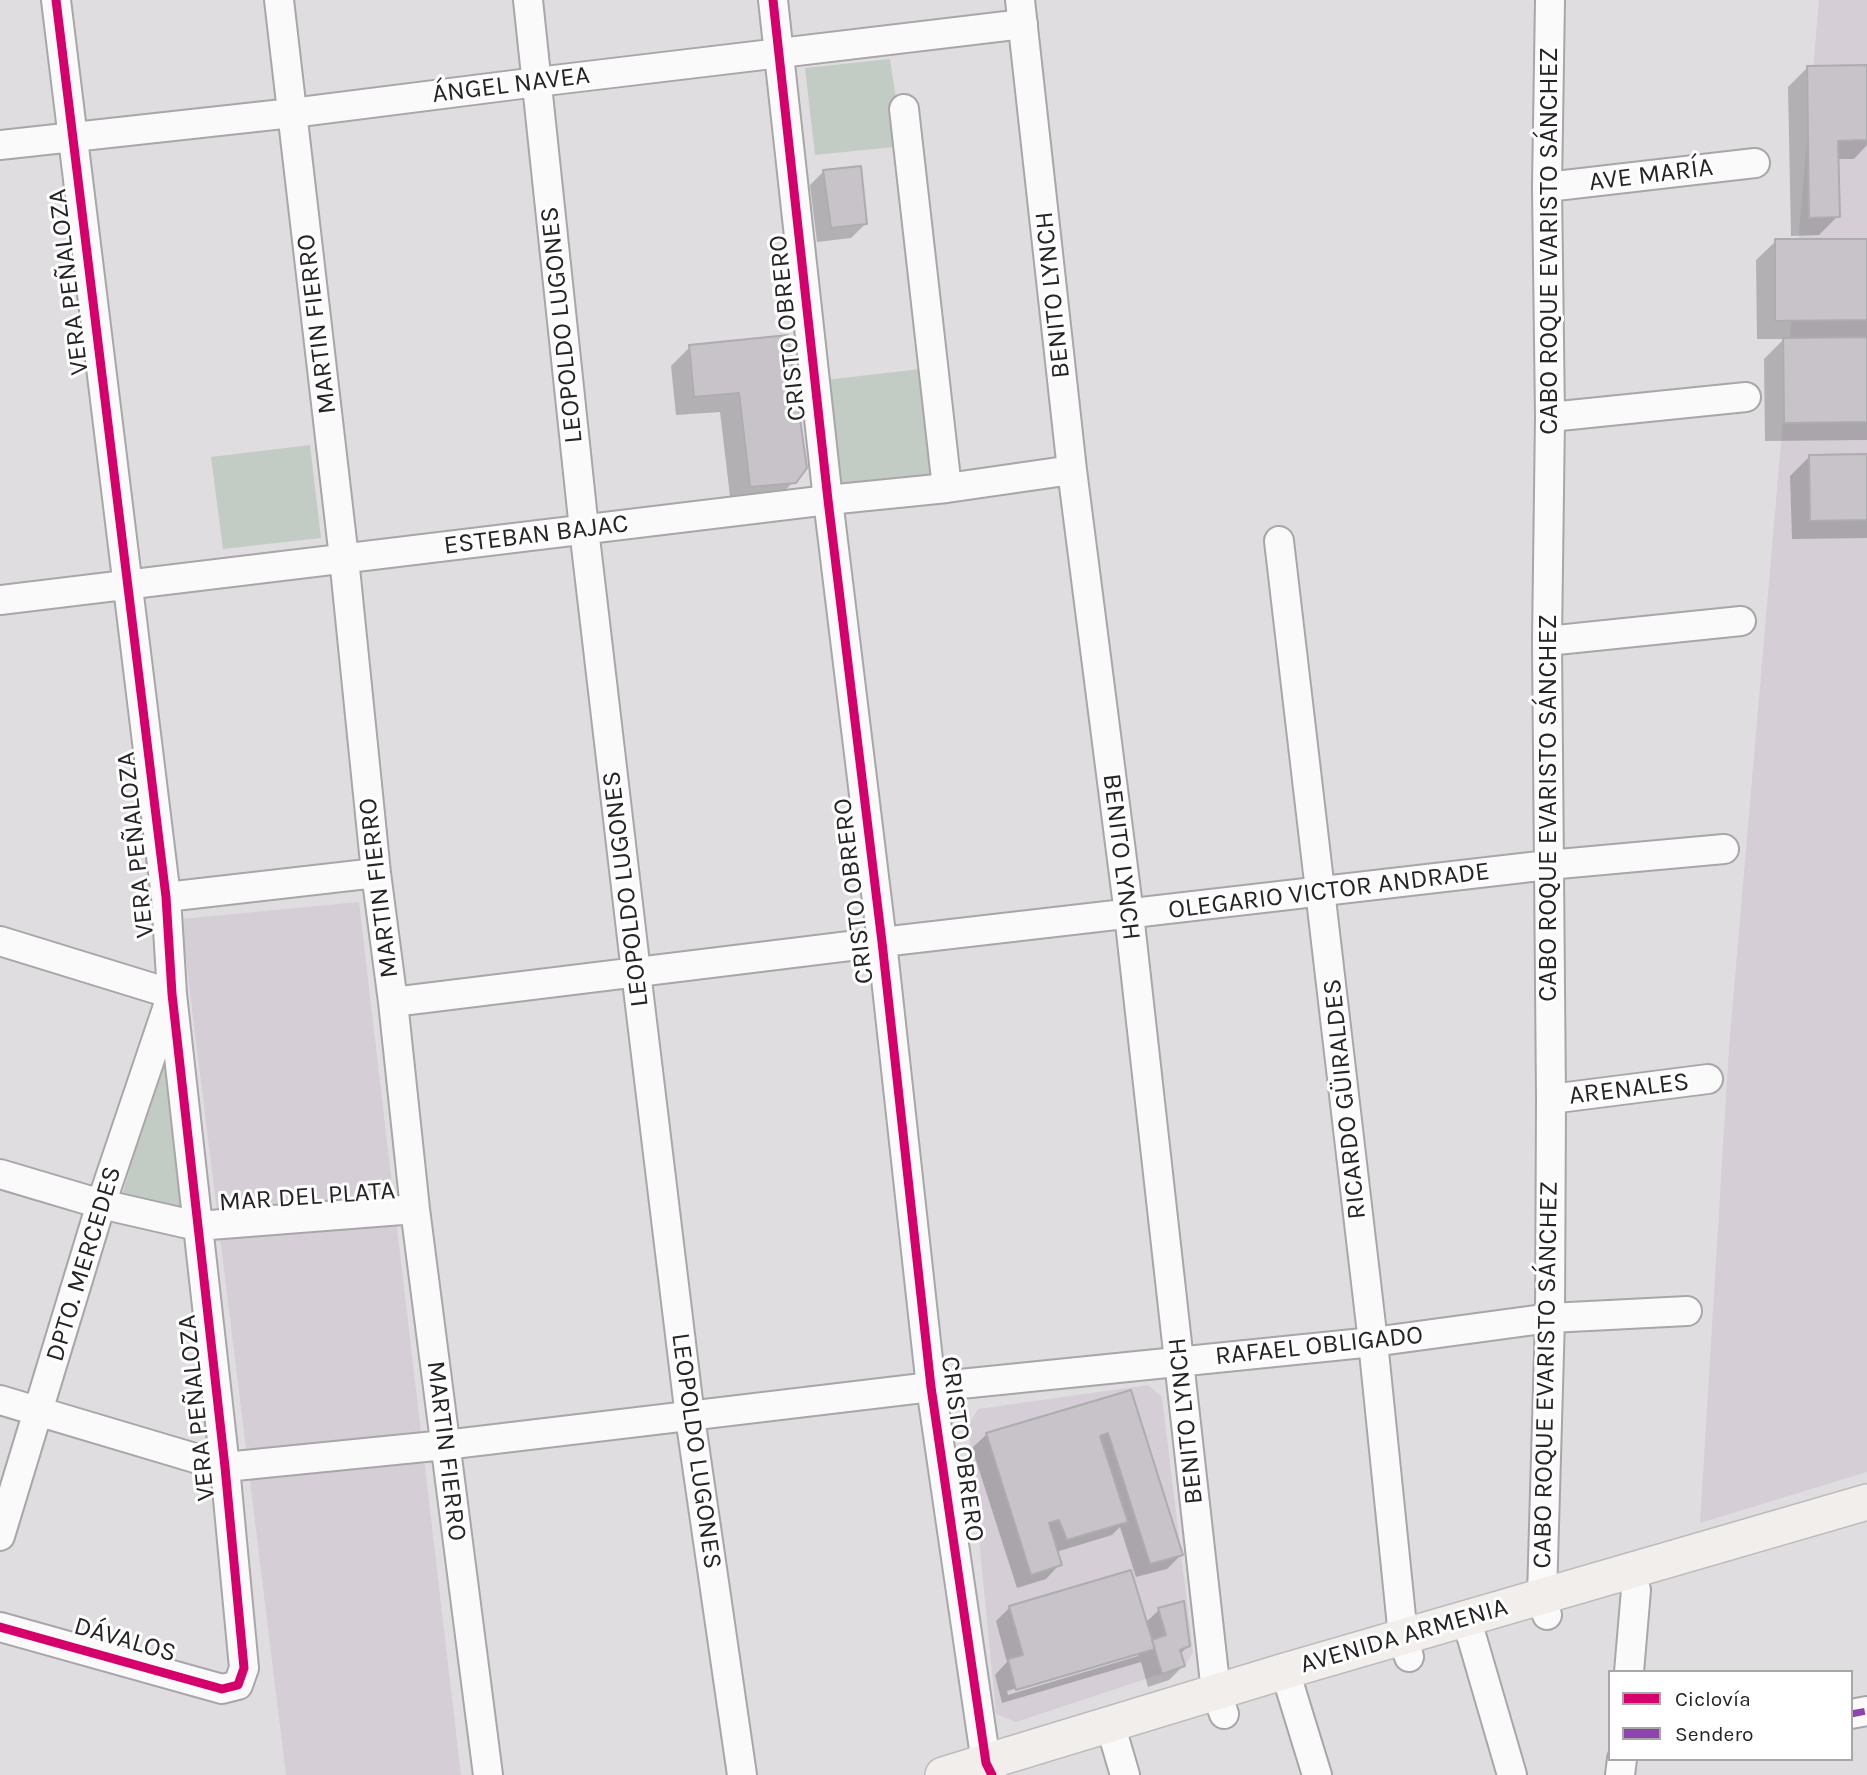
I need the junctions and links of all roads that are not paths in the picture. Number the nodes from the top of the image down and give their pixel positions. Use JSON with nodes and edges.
{"nodes":[{"id":1,"x":56,"y":0,"type":"edge"},
{"id":2,"x":279,"y":0,"type":"edge"},
{"id":3,"x":528,"y":0,"type":"edge"},
{"id":4,"x":774,"y":0,"type":"edge"},
{"id":5,"x":1550,"y":0,"type":"edge"},
{"id":6,"x":1021,"y":12,"type":"edge"},
{"id":7,"x":779,"y":53,"type":"junction"},
{"id":8,"x":537,"y":82,"type":"junction"},
{"id":9,"x":904,"y":109,"type":"dead end"},
{"id":10,"x":292,"y":113,"type":"junction"},
{"id":11,"x":73,"y":136,"type":"junction"},
{"id":12,"x":0,"y":145,"type":"edge"},
{"id":13,"x":1755,"y":163,"type":"dead end"},
{"id":14,"x":1547,"y":187,"type":"junction"},
{"id":15,"x":1746,"y":397,"type":"dead end"},
{"id":16,"x":1550,"y":416,"type":"junction"},
{"id":17,"x":1072,"y":470,"type":"junction"},
{"id":18,"x":947,"y":488,"type":"junction"},
{"id":19,"x":828,"y":500,"type":"junction"},
{"id":20,"x":584,"y":529,"type":"junction"},
{"id":21,"x":1279,"y":541,"type":"dead end"},
{"id":22,"x":345,"y":558,"type":"junction"},
{"id":23,"x":126,"y":586,"type":"junction"},
{"id":24,"x":0,"y":600,"type":"edge"},
{"id":25,"x":1741,"y":621,"type":"dead end"},
{"id":26,"x":1547,"y":640,"type":"junction"},
{"id":27,"x":1724,"y":849,"type":"dead end"},
{"id":28,"x":1548,"y":865,"type":"junction"},
{"id":29,"x":376,"y":873,"type":"junction"},
{"id":30,"x":1322,"y":892,"type":"junction"},
{"id":31,"x":166,"y":897,"type":"junction"},
{"id":32,"x":1129,"y":914,"type":"junction"},
{"id":33,"x":0,"y":941,"type":"edge"},
{"id":34,"x":882,"y":942,"type":"junction"},
{"id":35,"x":636,"y":972,"type":"junction"},
{"id":36,"x":172,"y":994,"type":"junction"},
{"id":37,"x":393,"y":1002,"type":"junction"},
{"id":38,"x":1708,"y":1079,"type":"dead end"},
{"id":39,"x":1551,"y":1099,"type":"junction"},
{"id":40,"x":0,"y":1174,"type":"edge"},
{"id":41,"x":101,"y":1204,"type":"junction"},
{"id":42,"x":415,"y":1209,"type":"junction"},
{"id":43,"x":197,"y":1226,"type":"junction"},
{"id":44,"x":1687,"y":1311,"type":"dead end"},
{"id":45,"x":1550,"y":1318,"type":"junction"},
{"id":46,"x":1373,"y":1342,"type":"junction"},
{"id":47,"x":1180,"y":1362,"type":"junction"},
{"id":48,"x":931,"y":1387,"type":"junction"},
{"id":49,"x":0,"y":1401,"type":"edge"},
{"id":50,"x":38,"y":1412,"type":"junction"},
{"id":51,"x":690,"y":1418,"type":"junction"},
{"id":52,"x":445,"y":1445,"type":"junction"},
{"id":53,"x":225,"y":1467,"type":"junction"},
{"id":54,"x":1867,"y":1502,"type":"edge"},
{"id":55,"x":1867,"y":1526,"type":"edge"},
{"id":56,"x":0,"y":1536,"type":"edge"},
{"id":57,"x":1633,"y":1579,"type":"junction"},
{"id":58,"x":1545,"y":1605,"type":"junction"},
{"id":59,"x":0,"y":1627,"type":"edge"},
{"id":60,"x":1468,"y":1629,"type":"junction"},
{"id":61,"x":1406,"y":1647,"type":"junction"},
{"id":62,"x":1629,"y":1670,"type":"edge"},
{"id":63,"x":1289,"y":1681,"type":"junction"},
{"id":64,"x":238,"y":1685,"type":"joint"},
{"id":65,"x":1220,"y":1703,"type":"junction"},
{"id":66,"x":1118,"y":1748,"type":"edge"},
{"id":67,"x":989,"y":1769,"type":"edge"},
{"id":68,"x":488,"y":1775,"type":"edge"},
{"id":69,"x":741,"y":1775,"type":"edge"},
{"id":70,"x":943,"y":1775,"type":"edge"},
{"id":71,"x":1023,"y":1775,"type":"edge"},
{"id":72,"x":1317,"y":1775,"type":"edge"},
{"id":73,"x":1512,"y":1775,"type":"edge"}],
"edges":[{"from":1,"to":11,"type":"street","name":"VERA PEÑALOZA"},
{"from":2,"to":10,"type":"street","name":"MARTIN FIERRO"},
{"from":3,"to":8,"type":"street","name":"LEOPOLDO LUGONES"},
{"from":4,"to":7,"type":"street","name":"CRISTO OBRERO"},
{"from":5,"to":14,"type":"street","name":"CABO ROQUE EVARISTO SÁNCHEZ"},
{"from":6,"to":7,"type":"street","name":"ÁNGEL NAVEA"},
{"from":6,"to":17,"type":"street","name":"BENITO LYNCH"},
{"from":7,"to":8,"type":"street","name":"ÁNGEL NAVEA"},
{"from":7,"to":19,"type":"street","name":"CRISTO OBRERO"},
{"from":8,"to":10,"type":"street","name":"ÁNGEL NAVEA"},
{"from":8,"to":20,"type":"street","name":"LEOPOLDO LUGONES"},
{"from":9,"to":18,"type":"street"},
{"from":10,"to":11,"type":"street","name":"ÁNGEL NAVEA"},
{"from":10,"to":22,"type":"street","name":"MARTIN FIERRO"},
{"from":11,"to":12,"type":"street","name":"ÁNGEL NAVEA"},
{"from":11,"to":23,"type":"street","name":"VERA PEÑALOZA"},
{"from":13,"to":14,"type":"street","name":"AVE MARÍA"},
{"from":14,"to":16,"type":"street","name":"CABO ROQUE EVARISTO SÁNCHEZ"},
{"from":15,"to":16,"type":"street"},
{"from":16,"to":26,"type":"street","name":"CABO ROQUE EVARISTO SÁNCHEZ"},
{"from":17,"to":18,"type":"street","name":"ESTEBAN BAJAC"},
{"from":17,"to":32,"type":"street","name":"BENITO LYNCH"},
{"from":18,"to":19,"type":"street","name":"ESTEBAN BAJAC"},
{"from":19,"to":20,"type":"street","name":"ESTEBAN BAJAC"},
{"from":19,"to":34,"type":"street","name":"CRISTO OBRERO"},
{"from":20,"to":22,"type":"street","name":"ESTEBAN BAJAC"},
{"from":20,"to":35,"type":"street","name":"LEOPOLDO LUGONES"},
{"from":21,"to":30,"type":"street","name":"RICARDO GÜIRALDES"},
{"from":22,"to":23,"type":"street","name":"ESTEBAN BAJAC"},
{"from":22,"to":29,"type":"street","name":"MARTIN FIERRO"},
{"from":23,"to":24,"type":"street","name":"ESTEBAN BAJAC"},
{"from":23,"to":31,"type":"street","name":"VERA PEÑALOZA"},
{"from":25,"to":26,"type":"street"},
{"from":26,"to":28,"type":"street","name":"CABO ROQUE EVARISTO SÁNCHEZ"},
{"from":27,"to":28,"type":"street","name":"OLEGARIO VICTOR ANDRADE"},
{"from":28,"to":30,"type":"street","name":"OLEGARIO VICTOR ANDRADE"},
{"from":28,"to":39,"type":"street","name":"CABO ROQUE EVARISTO SÁNCHEZ"},
{"from":29,"to":31,"type":"street"},
{"from":29,"to":37,"type":"street","name":"MARTIN FIERRO"},
{"from":30,"to":32,"type":"street","name":"OLEGARIO VICTOR ANDRADE"},
{"from":30,"to":46,"type":"street","name":"RICARDO GÜIRALDES"},
{"from":31,"to":36,"type":"street","name":"VERA PEÑALOZA"},
{"from":32,"to":34,"type":"street","name":"OLEGARIO VICTOR ANDRADE"},
{"from":32,"to":47,"type":"street","name":"BENITO LYNCH"},
{"from":33,"to":36,"type":"street"},
{"from":34,"to":35,"type":"street","name":"OLEGARIO VICTOR ANDRADE"},
{"from":34,"to":48,"type":"street","name":"CRISTO OBRERO"},
{"from":35,"to":37,"type":"street","name":"OLEGARIO VICTOR ANDRADE"},
{"from":35,"to":51,"type":"street","name":"LEOPOLDO LUGONES"},
{"from":36,"to":41,"type":"street","name":"DPTO. MERCEDES"},
{"from":36,"to":43,"type":"street","name":"VERA PEÑALOZA"},
{"from":37,"to":42,"type":"street","name":"MARTIN FIERRO"},
{"from":38,"to":39,"type":"street","name":"ARENALES"},
{"from":39,"to":45,"type":"street","name":"CABO ROQUE EVARISTO SÁNCHEZ"},
{"from":40,"to":41,"type":"street","name":"MAR DEL PLATA"},
{"from":41,"to":43,"type":"street","name":"MAR DEL PLATA"},
{"from":41,"to":50,"type":"street","name":"DPTO. MERCEDES"},
{"from":42,"to":43,"type":"street","name":"MAR DEL PLATA"},
{"from":42,"to":52,"type":"street","name":"MARTIN FIERRO"},
{"from":43,"to":53,"type":"street","name":"VERA PEÑALOZA"},
{"from":44,"to":45,"type":"street","name":"RAFAEL OBLIGADO"},
{"from":45,"to":46,"type":"street","name":"RAFAEL OBLIGADO"},
{"from":45,"to":58,"type":"street","name":"CABO ROQUE EVARISTO SÁNCHEZ"},
{"from":46,"to":47,"type":"street","name":"RAFAEL OBLIGADO"},
{"from":46,"to":61,"type":"street","name":"RICARDO GÜIRALDES"},
{"from":47,"to":48,"type":"street","name":"RAFAEL OBLIGADO"},
{"from":47,"to":65,"type":"street","name":"BENITO LYNCH"},
{"from":48,"to":51,"type":"street","name":"RAFAEL OBLIGADO"},
{"from":48,"to":67,"type":"street","name":"CRISTO OBRERO"},
{"from":49,"to":50,"type":"street","name":"RAFAEL OBLIGADO"},
{"from":50,"to":53,"type":"street","name":"RAFAEL OBLIGADO"},
{"from":50,"to":56,"type":"street","name":"DPTO. MERCEDES"},
{"from":51,"to":52,"type":"street","name":"RAFAEL OBLIGADO"},
{"from":51,"to":69,"type":"street","name":"LEOPOLDO LUGONES"},
{"from":52,"to":53,"type":"street","name":"RAFAEL OBLIGADO"},
{"from":52,"to":68,"type":"street","name":"MARTIN FIERRO"},
{"from":53,"to":64,"type":"street","name":"VERA PEÑALOZA"},
{"from":54,"to":57,"type":"main road","name":"AVENIDA ARMENIA"},
{"from":55,"to":57,"type":"main road","name":"AVENIDA ARMENIA"},
{"from":57,"to":58,"type":"main road","name":"AVENIDA ARMENIA"},
{"from":57,"to":62,"type":"street"},
{"from":58,"to":60,"type":"main road","name":"AVENIDA ARMENIA"},
{"from":59,"to":64,"type":"street","name":"DÁVALOS"},
{"from":60,"to":61,"type":"main road","name":"AVENIDA ARMENIA"},
{"from":60,"to":73,"type":"street"},
{"from":61,"to":63,"type":"main road","name":"AVENIDA ARMENIA"},
{"from":63,"to":65,"type":"main road","name":"AVENIDA ARMENIA"},
{"from":63,"to":72,"type":"street"},
{"from":65,"to":66,"type":"main road","name":"AVENIDA ARMENIA"},
{"from":66,"to":67,"type":"main road","name":"AVENIDA ARMENIA"},
{"from":66,"to":71,"type":"main road","name":"AVENIDA ARMENIA"},
{"from":67,"to":70,"type":"main road","name":"AVENIDA ARMENIA"}]}
